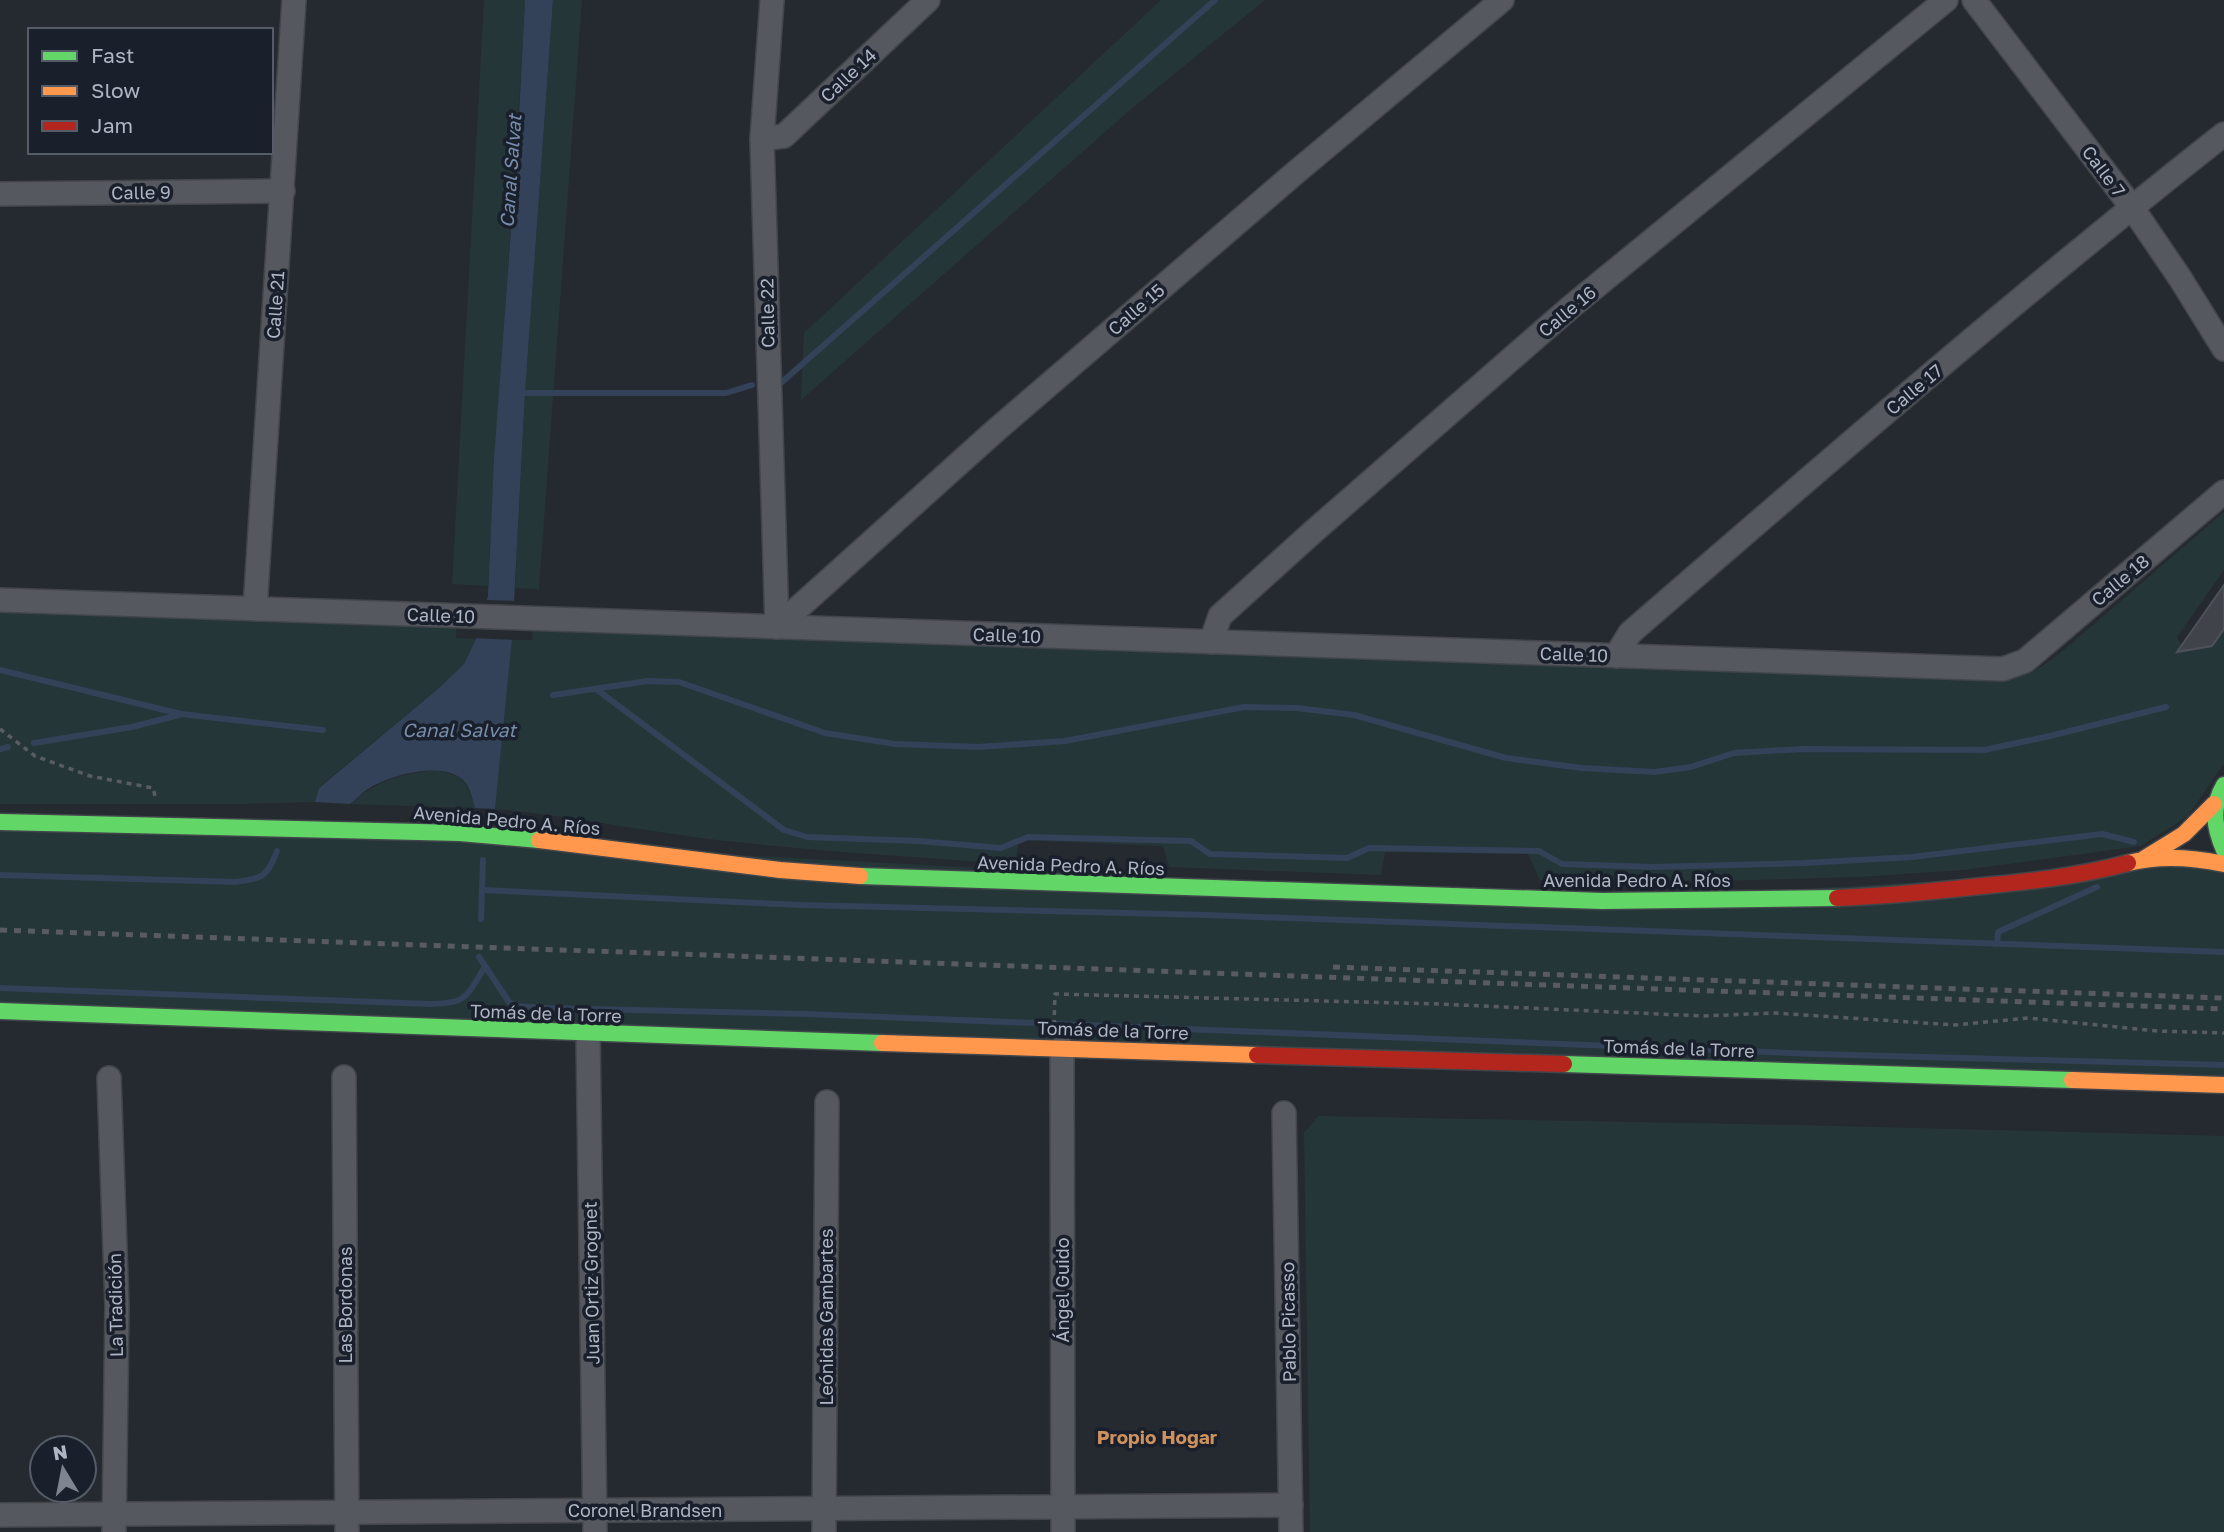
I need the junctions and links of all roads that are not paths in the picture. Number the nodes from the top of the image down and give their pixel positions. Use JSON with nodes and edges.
{"nodes":[{"id":1,"x":294,"y":0,"type":"edge"},
{"id":2,"x":772,"y":0,"type":"edge"},
{"id":3,"x":928,"y":0,"type":"edge"},
{"id":4,"x":1502,"y":0,"type":"edge"},
{"id":5,"x":1946,"y":0,"type":"edge"},
{"id":6,"x":1974,"y":0,"type":"edge"},
{"id":7,"x":2224,"y":134,"type":"edge"},
{"id":8,"x":762,"y":139,"type":"junction"},
{"id":9,"x":283,"y":191,"type":"junction"},
{"id":10,"x":0,"y":194,"type":"edge"},
{"id":11,"x":2132,"y":206,"type":"junction"},
{"id":12,"x":2224,"y":349,"type":"edge"},
{"id":13,"x":2224,"y":492,"type":"edge"},
{"id":14,"x":0,"y":600,"type":"edge"},
{"id":15,"x":255,"y":609,"type":"junction"},
{"id":16,"x":777,"y":627,"type":"junction"},
{"id":17,"x":1211,"y":642,"type":"junction"},
{"id":18,"x":1616,"y":656,"type":"junction"},
{"id":19,"x":2014,"y":666,"type":"joint"},
{"id":20,"x":2224,"y":785,"type":"edge"},
{"id":21,"x":2214,"y":804,"type":"junction"},
{"id":22,"x":0,"y":822,"type":"edge"},
{"id":23,"x":2224,"y":850,"type":"edge"},
{"id":24,"x":2140,"y":860,"type":"junction"},
{"id":25,"x":2224,"y":864,"type":"edge"},
{"id":26,"x":0,"y":1011,"type":"edge"},
{"id":27,"x":588,"y":1034,"type":"junction"},
{"id":28,"x":1062,"y":1048,"type":"junction"},
{"id":29,"x":344,"y":1077,"type":"dead end"},
{"id":30,"x":109,"y":1078,"type":"dead end"},
{"id":31,"x":2224,"y":1085,"type":"edge"},
{"id":32,"x":827,"y":1102,"type":"dead end"},
{"id":33,"x":1284,"y":1113,"type":"dead end"},
{"id":34,"x":1291,"y":1505,"type":"junction"},
{"id":35,"x":1063,"y":1507,"type":"junction"},
{"id":36,"x":824,"y":1509,"type":"junction"},
{"id":37,"x":0,"y":1515,"type":"edge"},
{"id":38,"x":595,"y":1521,"type":"edge"},
{"id":39,"x":347,"y":1522,"type":"edge"},
{"id":40,"x":114,"y":1523,"type":"edge"},
{"id":41,"x":824,"y":1532,"type":"edge"},
{"id":42,"x":1063,"y":1532,"type":"edge"},
{"id":43,"x":1292,"y":1532,"type":"edge"}],
"edges":[{"from":1,"to":9,"type":"street","name":"Calle 21"},
{"from":2,"to":8,"type":"street","name":"Calle 22"},
{"from":3,"to":8,"type":"street","name":"Calle 14"},
{"from":4,"to":16,"type":"street","name":"Calle 15"},
{"from":5,"to":17,"type":"street","name":"Calle 16"},
{"from":6,"to":11,"type":"street","name":"Calle 7"},
{"from":7,"to":11,"type":"street","name":"Calle 17"},
{"from":8,"to":16,"type":"street","name":"Calle 22"},
{"from":9,"to":10,"type":"street","name":"Calle 9"},
{"from":9,"to":15,"type":"street","name":"Calle 21"},
{"from":11,"to":12,"type":"street","name":"Calle 7"},
{"from":11,"to":18,"type":"street","name":"Calle 17"},
{"from":13,"to":19,"type":"street","name":"Calle 18"},
{"from":14,"to":15,"type":"street","name":"Calle 10"},
{"from":15,"to":16,"type":"street","name":"Calle 10"},
{"from":16,"to":17,"type":"street","name":"Calle 10"},
{"from":17,"to":18,"type":"street","name":"Calle 10"},
{"from":18,"to":19,"type":"street","name":"Calle 10"},
{"from":20,"to":21,"type":"main road","name":"Avenida Pedro A. Ríos"},
{"from":21,"to":23,"type":"main road"},
{"from":21,"to":24,"type":"main road","name":"Avenida Pedro A. Ríos"},
{"from":22,"to":24,"type":"main road","name":"Avenida Pedro A. Ríos"},
{"from":24,"to":25,"type":"main road","name":"Avenida Pedro A. Ríos"},
{"from":26,"to":27,"type":"main road","name":"Tomás de la Torre"},
{"from":27,"to":28,"type":"main road","name":"Tomás de la Torre"},
{"from":27,"to":38,"type":"street","name":"Juan Ortiz Grognet"},
{"from":28,"to":31,"type":"main road","name":"Tomás de la Torre"},
{"from":28,"to":35,"type":"street","name":"Ángel Guido"},
{"from":29,"to":39,"type":"street","name":"Las Bordonas"},
{"from":30,"to":40,"type":"street","name":"La Tradición"},
{"from":32,"to":36,"type":"street","name":"Leónidas Gambartes"},
{"from":33,"to":34,"type":"street","name":"Pablo Picasso"},
{"from":34,"to":35,"type":"street","name":"Coronel Brandsen"},
{"from":34,"to":43,"type":"street","name":"Pablo Picasso"},
{"from":35,"to":36,"type":"street","name":"Coronel Brandsen"},
{"from":35,"to":42,"type":"street","name":"Ángel Guido"},
{"from":36,"to":38,"type":"street","name":"Coronel Brandsen"},
{"from":36,"to":41,"type":"street","name":"Leónidas Gambartes"},
{"from":37,"to":40,"type":"street","name":"Coronel Brandsen"},
{"from":38,"to":39,"type":"street","name":"Coronel Brandsen"},
{"from":39,"to":40,"type":"street","name":"Coronel Brandsen"}]}
